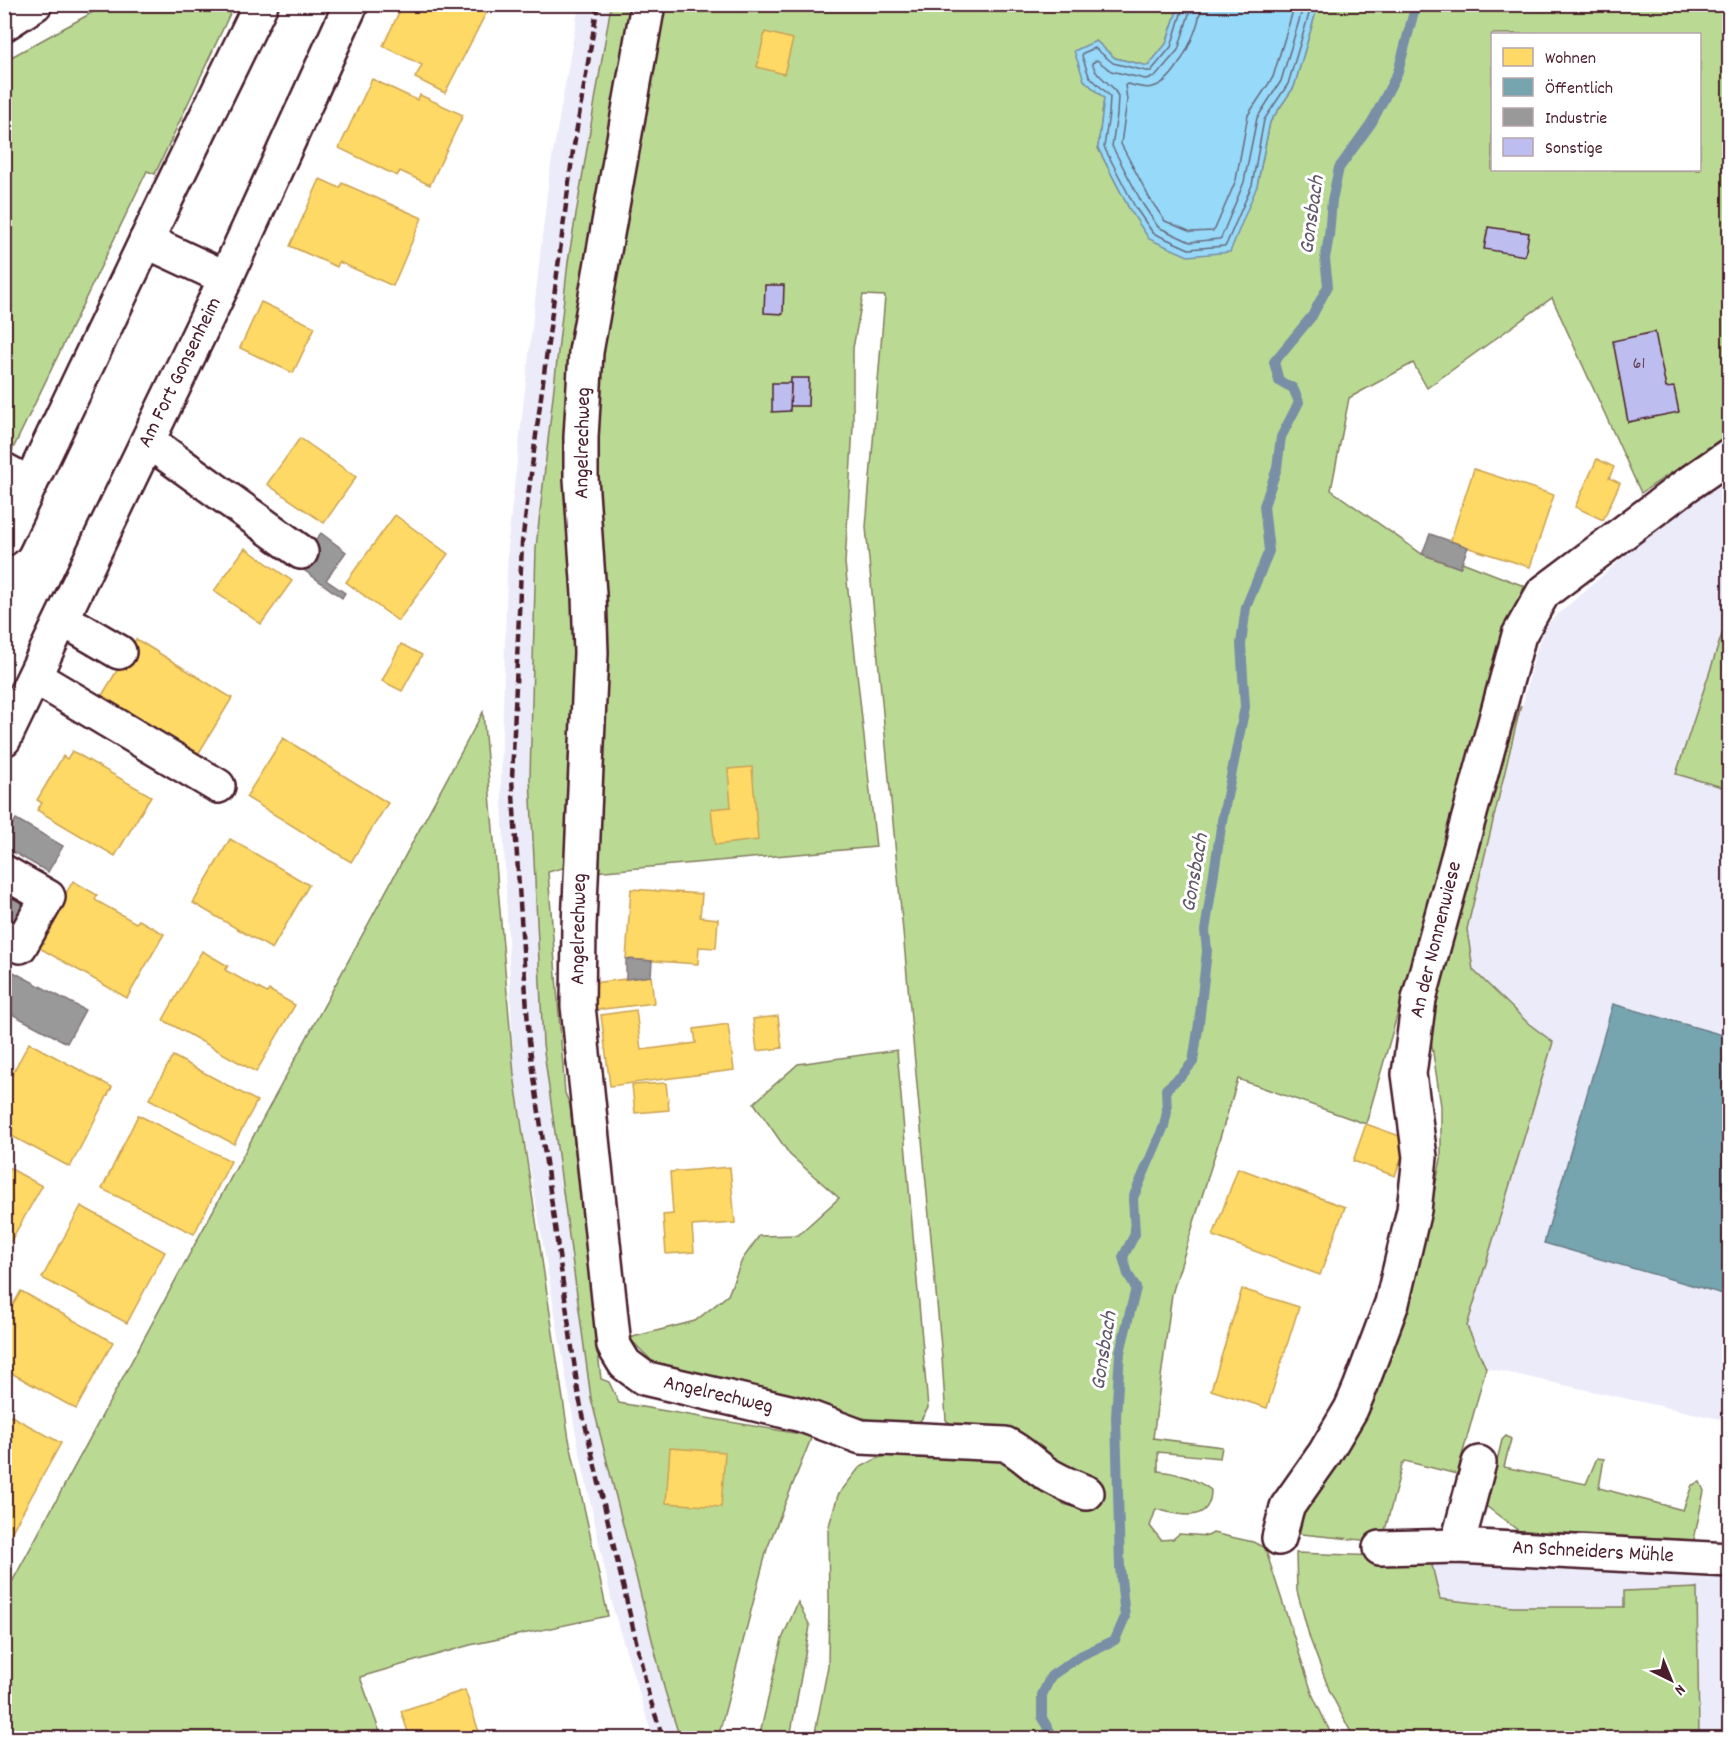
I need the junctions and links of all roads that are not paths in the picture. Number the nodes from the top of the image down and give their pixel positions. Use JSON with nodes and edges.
{"nodes":[{"id":1,"x":35,"y":4,"type":"edge"},
{"id":2,"x":261,"y":4,"type":"edge"},
{"id":3,"x":351,"y":4,"type":"edge"},
{"id":4,"x":648,"y":4,"type":"edge"},
{"id":5,"x":4,"y":24,"type":"edge"},
{"id":6,"x":146,"y":241,"type":"junction"},
{"id":7,"x":226,"y":278,"type":"junction"},
{"id":8,"x":148,"y":441,"type":"junction"},
{"id":9,"x":1730,"y":455,"type":"edge"},
{"id":10,"x":17,"y":477,"type":"edge"},
{"id":11,"x":4,"y":539,"type":"edge"},
{"id":12,"x":301,"y":552,"type":"dead end"},
{"id":13,"x":76,"y":627,"type":"dead end"},
{"id":14,"x":119,"y":652,"type":"dead end"},
{"id":15,"x":35,"y":677,"type":"junction"},
{"id":16,"x":4,"y":739,"type":"edge"},
{"id":17,"x":218,"y":786,"type":"dead end"},
{"id":18,"x":4,"y":872,"type":"edge"},
{"id":19,"x":4,"y":937,"type":"edge"},
{"id":20,"x":1479,"y":1463,"type":"dead end"},
{"id":21,"x":1087,"y":1493,"type":"dead end"},
{"id":22,"x":1279,"y":1538,"type":"dead end"},
{"id":23,"x":1458,"y":1546,"type":"junction"},
{"id":24,"x":1380,"y":1548,"type":"dead end"},
{"id":25,"x":1730,"y":1560,"type":"edge"}],
"edges":[{"from":1,"to":5,"type":"street"},
{"from":2,"to":6,"type":"street"},
{"from":3,"to":7,"type":"street","name":"Am Fort Gonsenheim"},
{"from":4,"to":21,"type":"street","name":"Angelrechweg"},
{"from":6,"to":7,"type":"street"},
{"from":6,"to":10,"type":"street"},
{"from":7,"to":8,"type":"street","name":"Am Fort Gonsenheim"},
{"from":8,"to":12,"type":"street"},
{"from":8,"to":15,"type":"street","name":"Am Fort Gonsenheim"},
{"from":9,"to":22,"type":"street","name":"An der Nonnenwiese"},
{"from":10,"to":11,"type":"street"},
{"from":13,"to":14,"type":"street"},
{"from":15,"to":16,"type":"street","name":"Am Fort Gonsenheim"},
{"from":15,"to":17,"type":"street"},
{"from":18,"to":19,"type":"street"},
{"from":20,"to":23,"type":"street"},
{"from":23,"to":24,"type":"street","name":"An Schneiders Mühle"},
{"from":23,"to":25,"type":"street","name":"An Schneiders Mühle"}]}
